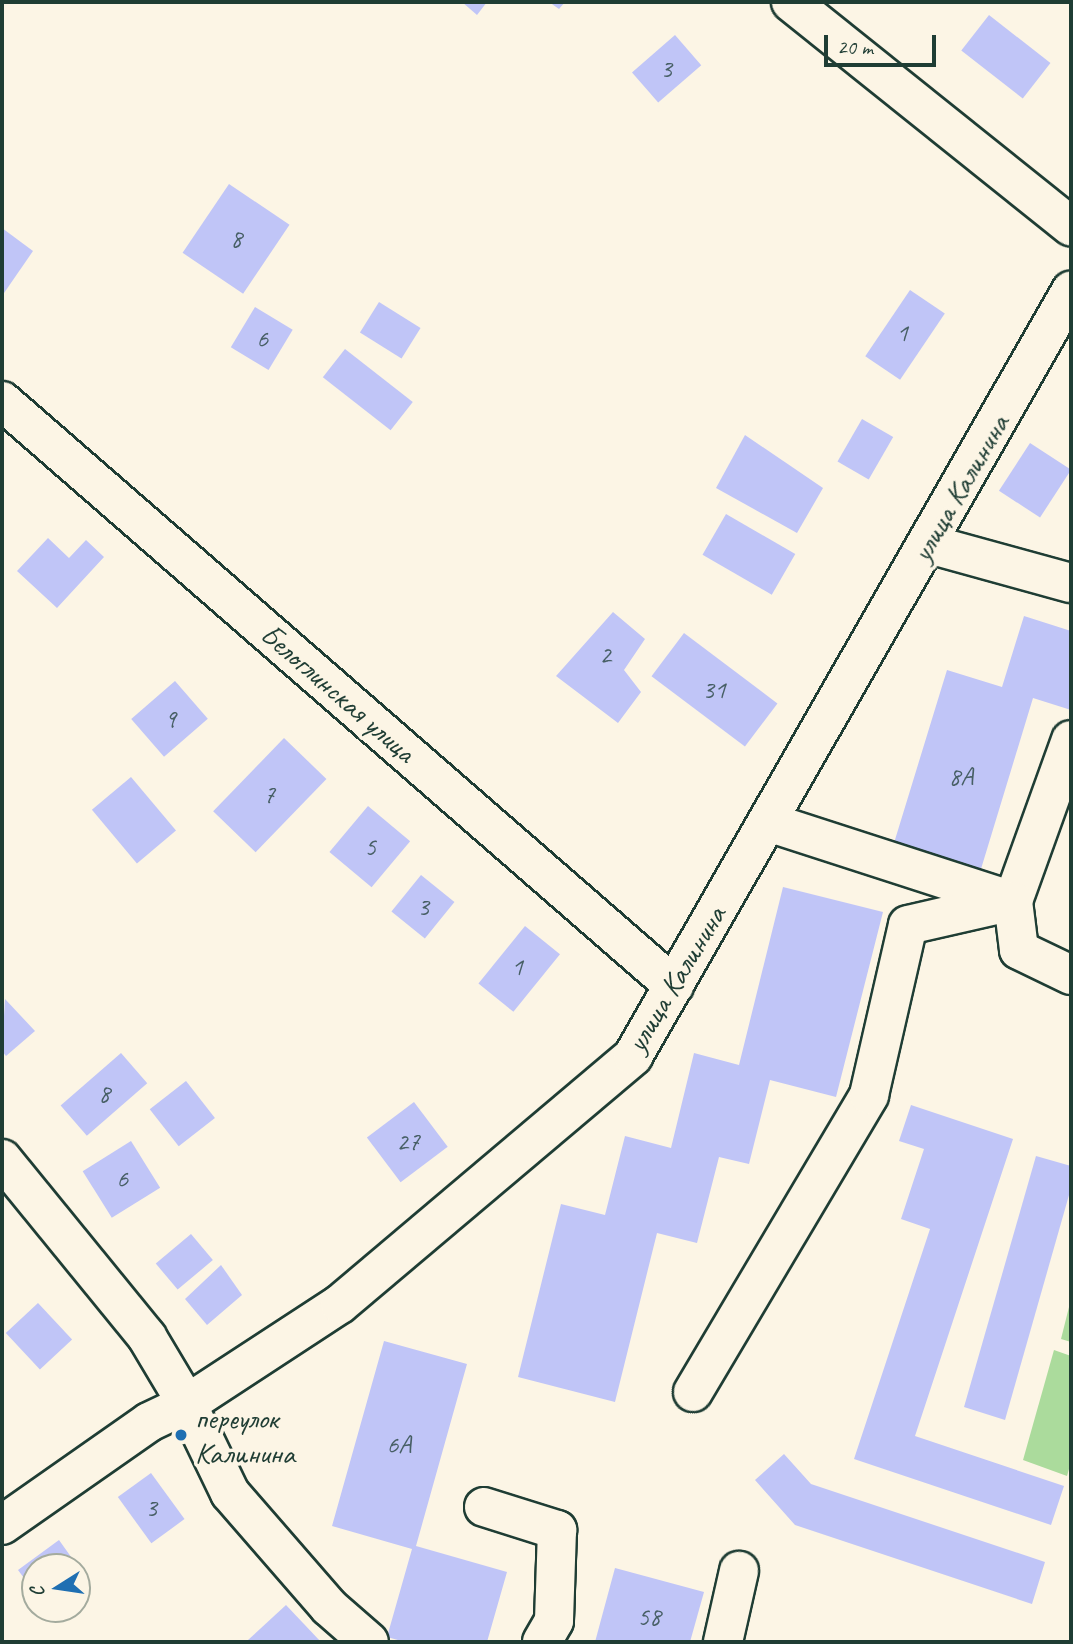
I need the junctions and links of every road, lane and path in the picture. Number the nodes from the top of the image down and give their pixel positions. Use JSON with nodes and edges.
{"nodes":[{"id":1,"x":790,"y":2,"type":"edge"},
{"id":2,"x":1071,"y":226,"type":"edge"},
{"id":3,"x":1071,"y":291,"type":"edge"},
{"id":4,"x":2,"y":401,"type":"edge"},
{"id":5,"x":929,"y":544,"type":"junction"},
{"id":6,"x":1071,"y":583,"type":"edge"},
{"id":7,"x":1071,"y":740,"type":"edge"},
{"id":8,"x":768,"y":822,"type":"junction"},
{"id":9,"x":1013,"y":901,"type":"junction"},
{"id":10,"x":1071,"y":975,"type":"edge"},
{"id":11,"x":674,"y":986,"type":"junction"},
{"id":12,"x":2,"y":1158,"type":"edge"},
{"id":13,"x":693,"y":1392,"type":"dead end"},
{"id":14,"x":187,"y":1404,"type":"junction"},
{"id":15,"x":484,"y":1507,"type":"dead end"},
{"id":16,"x":2,"y":1525,"type":"edge"},
{"id":17,"x":738,"y":1571,"type":"dead end"},
{"id":18,"x":369,"y":1642,"type":"edge"},
{"id":19,"x":541,"y":1642,"type":"edge"},
{"id":20,"x":723,"y":1642,"type":"edge"}],
"edges":[{"from":1,"to":2,"type":"street"},
{"from":3,"to":5,"type":"street","name":"улица Калинина"},
{"from":4,"to":11,"type":"street","name":"Белоглинская улица"},
{"from":5,"to":6,"type":"street"},
{"from":5,"to":8,"type":"street","name":"улица Калинина"},
{"from":7,"to":9,"type":"street"},
{"from":8,"to":9,"type":"street"},
{"from":8,"to":11,"type":"street","name":"улица Калинина"},
{"from":9,"to":10,"type":"street"},
{"from":9,"to":13,"type":"street"},
{"from":11,"to":14,"type":"street","name":"улица Калинина"},
{"from":12,"to":14,"type":"street"},
{"from":14,"to":16,"type":"street","name":"улица Калинина"},
{"from":14,"to":18,"type":"street"},
{"from":15,"to":19,"type":"street"},
{"from":17,"to":20,"type":"street"}]}
